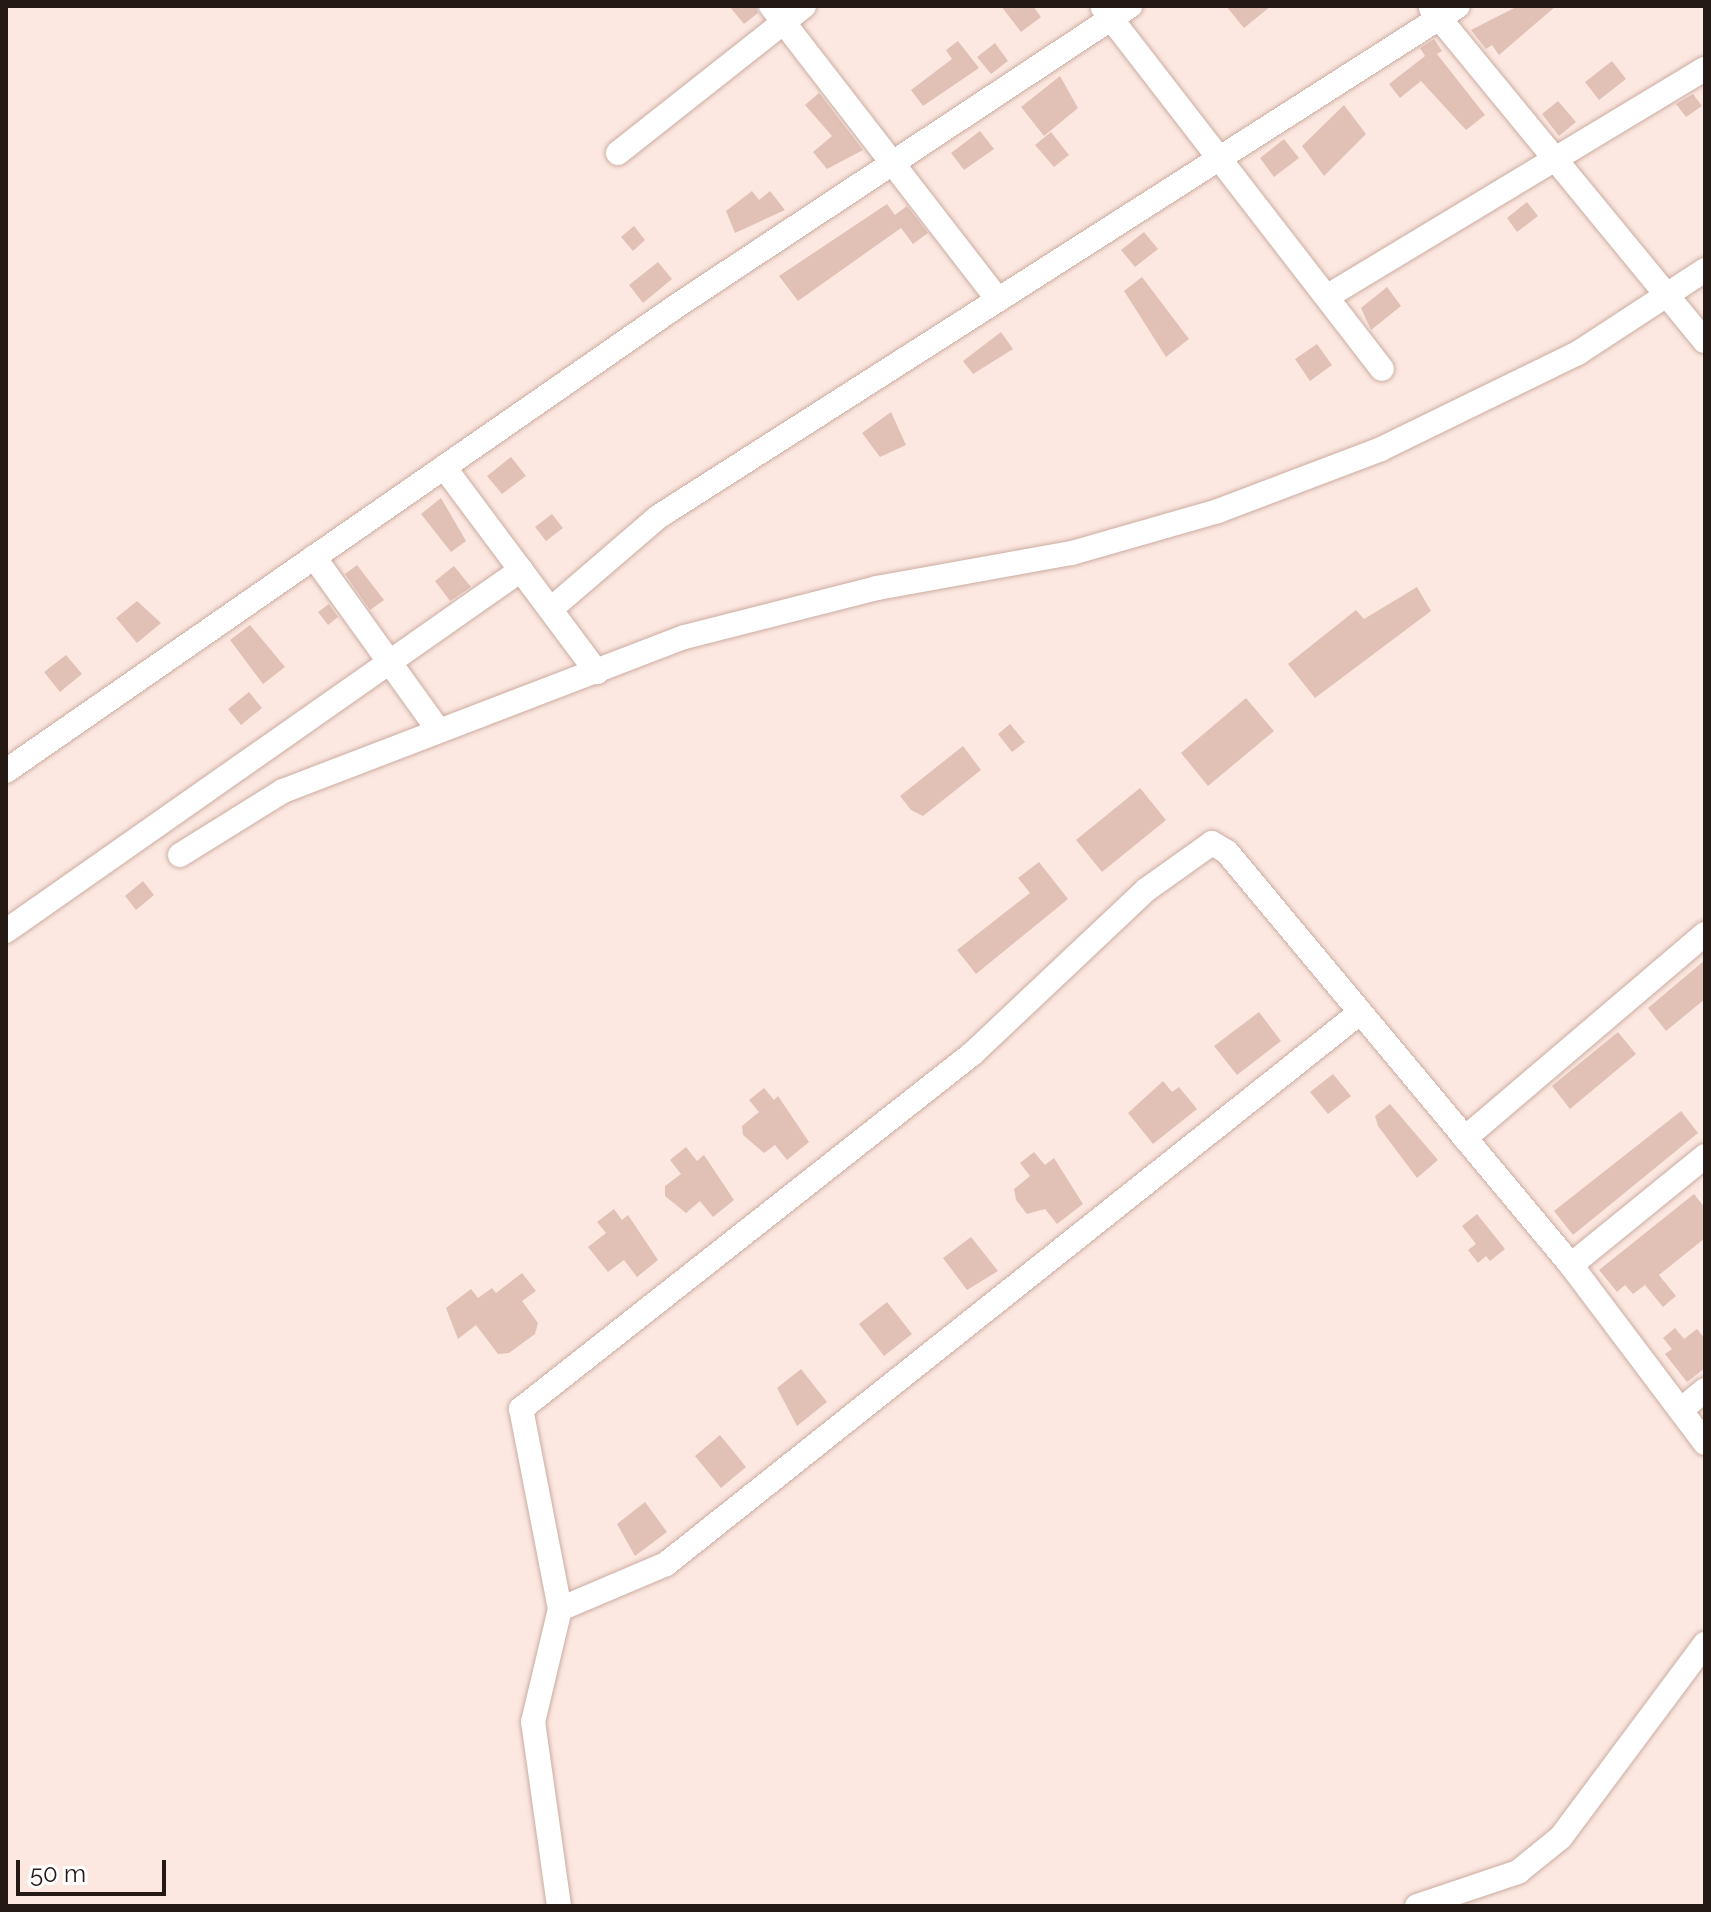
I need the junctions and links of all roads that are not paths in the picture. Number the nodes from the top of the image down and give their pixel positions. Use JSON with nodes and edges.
{"nodes":[{"id":1,"x":804,"y":6,"type":"edge"},
{"id":2,"x":1114,"y":10,"type":"edge"},
{"id":3,"x":1442,"y":10,"type":"edge"},
{"id":4,"x":776,"y":14,"type":"edge"},
{"id":5,"x":1705,"y":69,"type":"edge"},
{"id":6,"x":618,"y":153,"type":"dead end"},
{"id":7,"x":1221,"y":154,"type":"junction"},
{"id":8,"x":1554,"y":160,"type":"junction"},
{"id":9,"x":893,"y":162,"type":"junction"},
{"id":10,"x":1705,"y":270,"type":"edge"},
{"id":11,"x":1328,"y":296,"type":"junction"},
{"id":12,"x":1666,"y":296,"type":"junction"},
{"id":13,"x":997,"y":298,"type":"junction"},
{"id":14,"x":1705,"y":341,"type":"edge"},
{"id":15,"x":1382,"y":369,"type":"dead end"},
{"id":16,"x":444,"y":467,"type":"junction"},
{"id":17,"x":314,"y":557,"type":"junction"},
{"id":18,"x":521,"y":570,"type":"junction"},
{"id":19,"x":551,"y":609,"type":"junction"},
{"id":20,"x":390,"y":666,"type":"junction"},
{"id":21,"x":597,"y":672,"type":"junction"},
{"id":22,"x":436,"y":727,"type":"junction"},
{"id":23,"x":11,"y":758,"type":"edge"},
{"id":24,"x":180,"y":855,"type":"dead end"},
{"id":25,"x":6,"y":931,"type":"edge"},
{"id":26,"x":1705,"y":934,"type":"edge"},
{"id":27,"x":1357,"y":1015,"type":"junction"},
{"id":28,"x":1465,"y":1138,"type":"junction"},
{"id":29,"x":1705,"y":1156,"type":"edge"},
{"id":30,"x":1571,"y":1265,"type":"junction"},
{"id":31,"x":1705,"y":1390,"type":"edge"},
{"id":32,"x":1681,"y":1410,"type":"junction"},
{"id":33,"x":1705,"y":1443,"type":"edge"},
{"id":34,"x":560,"y":1609,"type":"junction"},
{"id":35,"x":1705,"y":1644,"type":"edge"},
{"id":36,"x":559,"y":1906,"type":"edge"},
{"id":37,"x":1417,"y":1906,"type":"edge"}],
"edges":[{"from":1,"to":4,"type":"street"},
{"from":2,"to":7,"type":"street"},
{"from":2,"to":9,"type":"street"},
{"from":3,"to":7,"type":"street"},
{"from":3,"to":8,"type":"street"},
{"from":4,"to":6,"type":"street"},
{"from":4,"to":9,"type":"street"},
{"from":5,"to":8,"type":"street"},
{"from":7,"to":11,"type":"street"},
{"from":7,"to":13,"type":"street"},
{"from":8,"to":11,"type":"street"},
{"from":8,"to":12,"type":"street"},
{"from":9,"to":13,"type":"street"},
{"from":9,"to":16,"type":"street"},
{"from":10,"to":12,"type":"street"},
{"from":11,"to":15,"type":"street"},
{"from":12,"to":14,"type":"street"},
{"from":12,"to":21,"type":"street"},
{"from":13,"to":19,"type":"street"},
{"from":16,"to":17,"type":"street"},
{"from":16,"to":18,"type":"street"},
{"from":17,"to":20,"type":"street"},
{"from":17,"to":23,"type":"street"},
{"from":18,"to":19,"type":"street"},
{"from":18,"to":20,"type":"street"},
{"from":19,"to":21,"type":"street"},
{"from":20,"to":22,"type":"street"},
{"from":20,"to":25,"type":"street"},
{"from":21,"to":22,"type":"street"},
{"from":22,"to":24,"type":"street"},
{"from":26,"to":28,"type":"street"},
{"from":27,"to":28,"type":"street"},
{"from":27,"to":34,"type":"street"},
{"from":27,"to":34,"type":"street"},
{"from":28,"to":30,"type":"street"},
{"from":29,"to":30,"type":"street"},
{"from":30,"to":32,"type":"street"},
{"from":31,"to":32,"type":"street"},
{"from":32,"to":33,"type":"street"},
{"from":34,"to":36,"type":"street"},
{"from":35,"to":37,"type":"street"}]}
